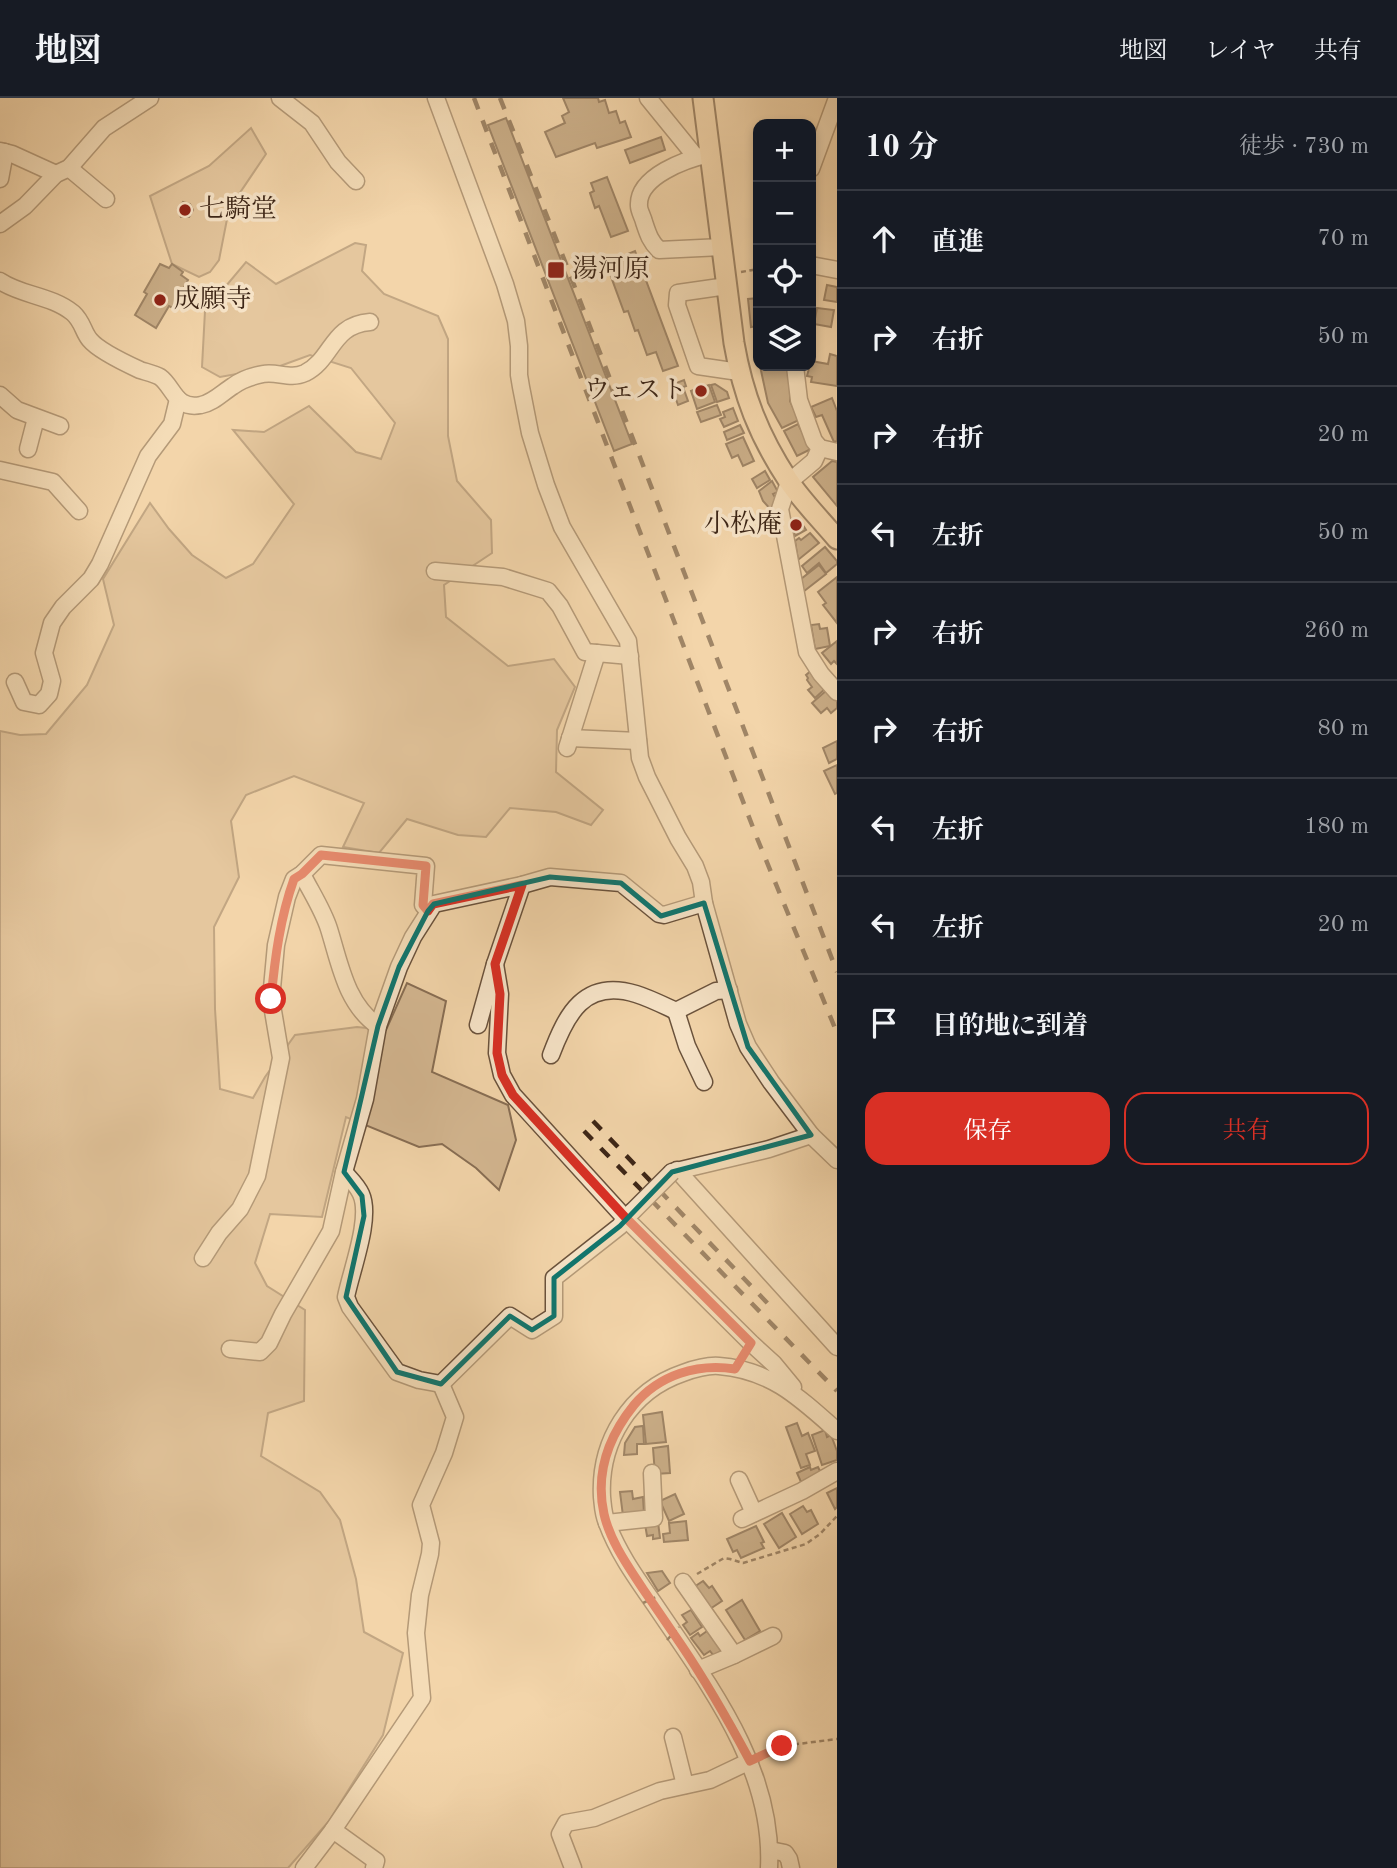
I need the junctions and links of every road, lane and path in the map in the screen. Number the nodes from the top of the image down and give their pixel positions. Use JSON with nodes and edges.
{"nodes":[{"id":1,"x":150,"y":98,"type":"edge"},
{"id":2,"x":279,"y":98,"type":"edge"},
{"id":3,"x":436,"y":98,"type":"edge"},
{"id":4,"x":648,"y":98,"type":"edge"},
{"id":5,"x":703,"y":98,"type":"edge"},
{"id":6,"x":836,"y":98,"type":"edge"},
{"id":7,"x":3,"y":152,"type":"edge"},
{"id":8,"x":816,"y":155,"type":"edge"},
{"id":9,"x":703,"y":156,"type":"junction"},
{"id":10,"x":63,"y":171,"type":"junction"},
{"id":11,"x":0,"y":179,"type":"edge"},
{"id":12,"x":356,"y":181,"type":"dead end"},
{"id":13,"x":106,"y":199,"type":"dead end"},
{"id":14,"x":0,"y":225,"type":"edge"},
{"id":15,"x":722,"y":247,"type":"junction"},
{"id":16,"x":816,"y":266,"type":"edge"},
{"id":17,"x":837,"y":270,"type":"edge"},
{"id":18,"x":753,"y":271,"type":"edge"},
{"id":19,"x":733,"y":279,"type":"junction"},
{"id":20,"x":0,"y":281,"type":"edge"},
{"id":21,"x":370,"y":322,"type":"dead end"},
{"id":22,"x":796,"y":371,"type":"edge"},
{"id":23,"x":739,"y":372,"type":"junction"},
{"id":24,"x":0,"y":395,"type":"edge"},
{"id":25,"x":178,"y":400,"type":"junction"},
{"id":26,"x":36,"y":418,"type":"junction"},
{"id":27,"x":60,"y":426,"type":"dead end"},
{"id":28,"x":28,"y":449,"type":"dead end"},
{"id":29,"x":820,"y":449,"type":"junction"},
{"id":30,"x":837,"y":452,"type":"edge"},
{"id":31,"x":0,"y":470,"type":"edge"},
{"id":32,"x":789,"y":482,"type":"junction"},
{"id":33,"x":79,"y":511,"type":"dead end"},
{"id":34,"x":837,"y":539,"type":"edge"},
{"id":35,"x":435,"y":571,"type":"dead end"},
{"id":36,"x":597,"y":653,"type":"junction"},
{"id":37,"x":630,"y":656,"type":"junction"},
{"id":38,"x":15,"y":682,"type":"dead end"},
{"id":39,"x":837,"y":692,"type":"edge"},
{"id":40,"x":638,"y":741,"type":"junction"},
{"id":41,"x":302,"y":874,"type":"junction"},
{"id":42,"x":522,"y":885,"type":"junction"},
{"id":43,"x":704,"y":903,"type":"junction"},
{"id":44,"x":428,"y":911,"type":"junction"},
{"id":45,"x":495,"y":964,"type":"junction"},
{"id":46,"x":729,"y":990,"type":"junction"},
{"id":47,"x":676,"y":1011,"type":"junction"},
{"id":48,"x":478,"y":1025,"type":"dead end"},
{"id":49,"x":378,"y":1026,"type":"junction"},
{"id":50,"x":551,"y":1055,"type":"dead end"},
{"id":51,"x":704,"y":1082,"type":"dead end"},
{"id":52,"x":811,"y":1135,"type":"junction"},
{"id":53,"x":837,"y":1160,"type":"edge"},
{"id":54,"x":674,"y":1171,"type":"junction"},
{"id":55,"x":344,"y":1172,"type":"junction"},
{"id":56,"x":629,"y":1214,"type":"junction"},
{"id":57,"x":203,"y":1258,"type":"dead end"},
{"id":58,"x":831,"y":1330,"type":"edge"},
{"id":59,"x":751,"y":1343,"type":"junction"},
{"id":60,"x":837,"y":1347,"type":"edge"},
{"id":61,"x":230,"y":1349,"type":"dead end"},
{"id":62,"x":735,"y":1369,"type":"junction"},
{"id":63,"x":441,"y":1384,"type":"junction"},
{"id":64,"x":806,"y":1402,"type":"junction"},
{"id":65,"x":836,"y":1429,"type":"edge"},
{"id":66,"x":837,"y":1471,"type":"edge"},
{"id":67,"x":652,"y":1473,"type":"dead end"},
{"id":68,"x":739,"y":1480,"type":"dead end"},
{"id":69,"x":837,"y":1516,"type":"edge"},
{"id":70,"x":607,"y":1523,"type":"junction"},
{"id":71,"x":683,"y":1583,"type":"junction"},
{"id":72,"x":643,"y":1603,"type":"dead end"},
{"id":73,"x":679,"y":1627,"type":"dead end"},
{"id":74,"x":773,"y":1636,"type":"dead end"},
{"id":75,"x":667,"y":1640,"type":"dead end"},
{"id":76,"x":734,"y":1655,"type":"junction"},
{"id":77,"x":698,"y":1670,"type":"junction"},
{"id":78,"x":673,"y":1737,"type":"dead end"},
{"id":79,"x":837,"y":1739,"type":"edge"},
{"id":80,"x":750,"y":1761,"type":"junction"},
{"id":81,"x":685,"y":1785,"type":"junction"},
{"id":82,"x":333,"y":1830,"type":"junction"},
{"id":83,"x":770,"y":1850,"type":"junction"},
{"id":84,"x":304,"y":1868,"type":"edge"},
{"id":85,"x":374,"y":1868,"type":"edge"},
{"id":86,"x":573,"y":1868,"type":"edge"},
{"id":87,"x":769,"y":1868,"type":"edge"},
{"id":88,"x":791,"y":1868,"type":"edge"}],
"edges":[{"from":1,"to":10,"type":"street"},
{"from":2,"to":12,"type":"street"},
{"from":3,"to":37,"type":"street"},
{"from":4,"to":9,"type":"street"},
{"from":5,"to":9,"type":"main road"},
{"from":6,"to":8,"type":"street"},
{"from":7,"to":10,"type":"street"},
{"from":7,"to":11,"type":"street"},
{"from":9,"to":15,"type":"main road"},
{"from":9,"to":15,"type":"street"},
{"from":10,"to":13,"type":"street"},
{"from":10,"to":14,"type":"street"},
{"from":15,"to":19,"type":"main road"},
{"from":16,"to":17,"type":"street"},
{"from":18,"to":19,"type":"path"},
{"from":19,"to":23,"type":"main road"},
{"from":19,"to":23,"type":"street"},
{"from":20,"to":25,"type":"street"},
{"from":21,"to":25,"type":"street"},
{"from":22,"to":29,"type":"street"},
{"from":23,"to":32,"type":"main road"},
{"from":24,"to":26,"type":"street"},
{"from":25,"to":38,"type":"street"},
{"from":26,"to":27,"type":"street"},
{"from":26,"to":28,"type":"street"},
{"from":29,"to":30,"type":"street"},
{"from":29,"to":32,"type":"street"},
{"from":31,"to":33,"type":"street"},
{"from":32,"to":34,"type":"main road"},
{"from":32,"to":39,"type":"street"},
{"from":35,"to":36,"type":"street"},
{"from":36,"to":37,"type":"street"},
{"from":36,"to":40,"type":"street"},
{"from":37,"to":40,"type":"street"},
{"from":40,"to":43,"type":"street"},
{"from":41,"to":44,"type":"street"},
{"from":41,"to":49,"type":"street"},
{"from":41,"to":57,"type":"street"},
{"from":42,"to":43,"type":"street"},
{"from":42,"to":44,"type":"street"},
{"from":42,"to":45,"type":"street"},
{"from":43,"to":46,"type":"street"},
{"from":44,"to":49,"type":"street"},
{"from":45,"to":48,"type":"street"},
{"from":45,"to":56,"type":"street"},
{"from":46,"to":47,"type":"street"},
{"from":46,"to":52,"type":"street"},
{"from":47,"to":50,"type":"street"},
{"from":47,"to":51,"type":"street"},
{"from":49,"to":55,"type":"street"},
{"from":52,"to":53,"type":"street"},
{"from":52,"to":54,"type":"street"},
{"from":54,"to":56,"type":"street","bridge":true},
{"from":54,"to":58,"type":"street"},
{"from":55,"to":61,"type":"street"},
{"from":55,"to":63,"type":"street"},
{"from":56,"to":59,"type":"street"},
{"from":56,"to":63,"type":"street"},
{"from":58,"to":60,"type":"street"},
{"from":59,"to":62,"type":"street"},
{"from":59,"to":64,"type":"street"},
{"from":62,"to":64,"type":"street"},
{"from":62,"to":70,"type":"street"},
{"from":63,"to":82,"type":"street"},
{"from":64,"to":65,"type":"street"},
{"from":66,"to":68,"type":"street"},
{"from":67,"to":70,"type":"street"},
{"from":69,"to":71,"type":"path"},
{"from":70,"to":77,"type":"street"},
{"from":71,"to":72,"type":"path","bridge":true},
{"from":71,"to":76,"type":"street"},
{"from":73,"to":75,"type":"path","bridge":true},
{"from":74,"to":76,"type":"street"},
{"from":76,"to":77,"type":"street"},
{"from":77,"to":80,"type":"street"},
{"from":78,"to":81,"type":"street"},
{"from":79,"to":80,"type":"path"},
{"from":80,"to":81,"type":"street"},
{"from":80,"to":83,"type":"street"},
{"from":81,"to":86,"type":"street"},
{"from":82,"to":84,"type":"street"},
{"from":82,"to":85,"type":"street"},
{"from":83,"to":87,"type":"street"},
{"from":83,"to":88,"type":"street"}]}
